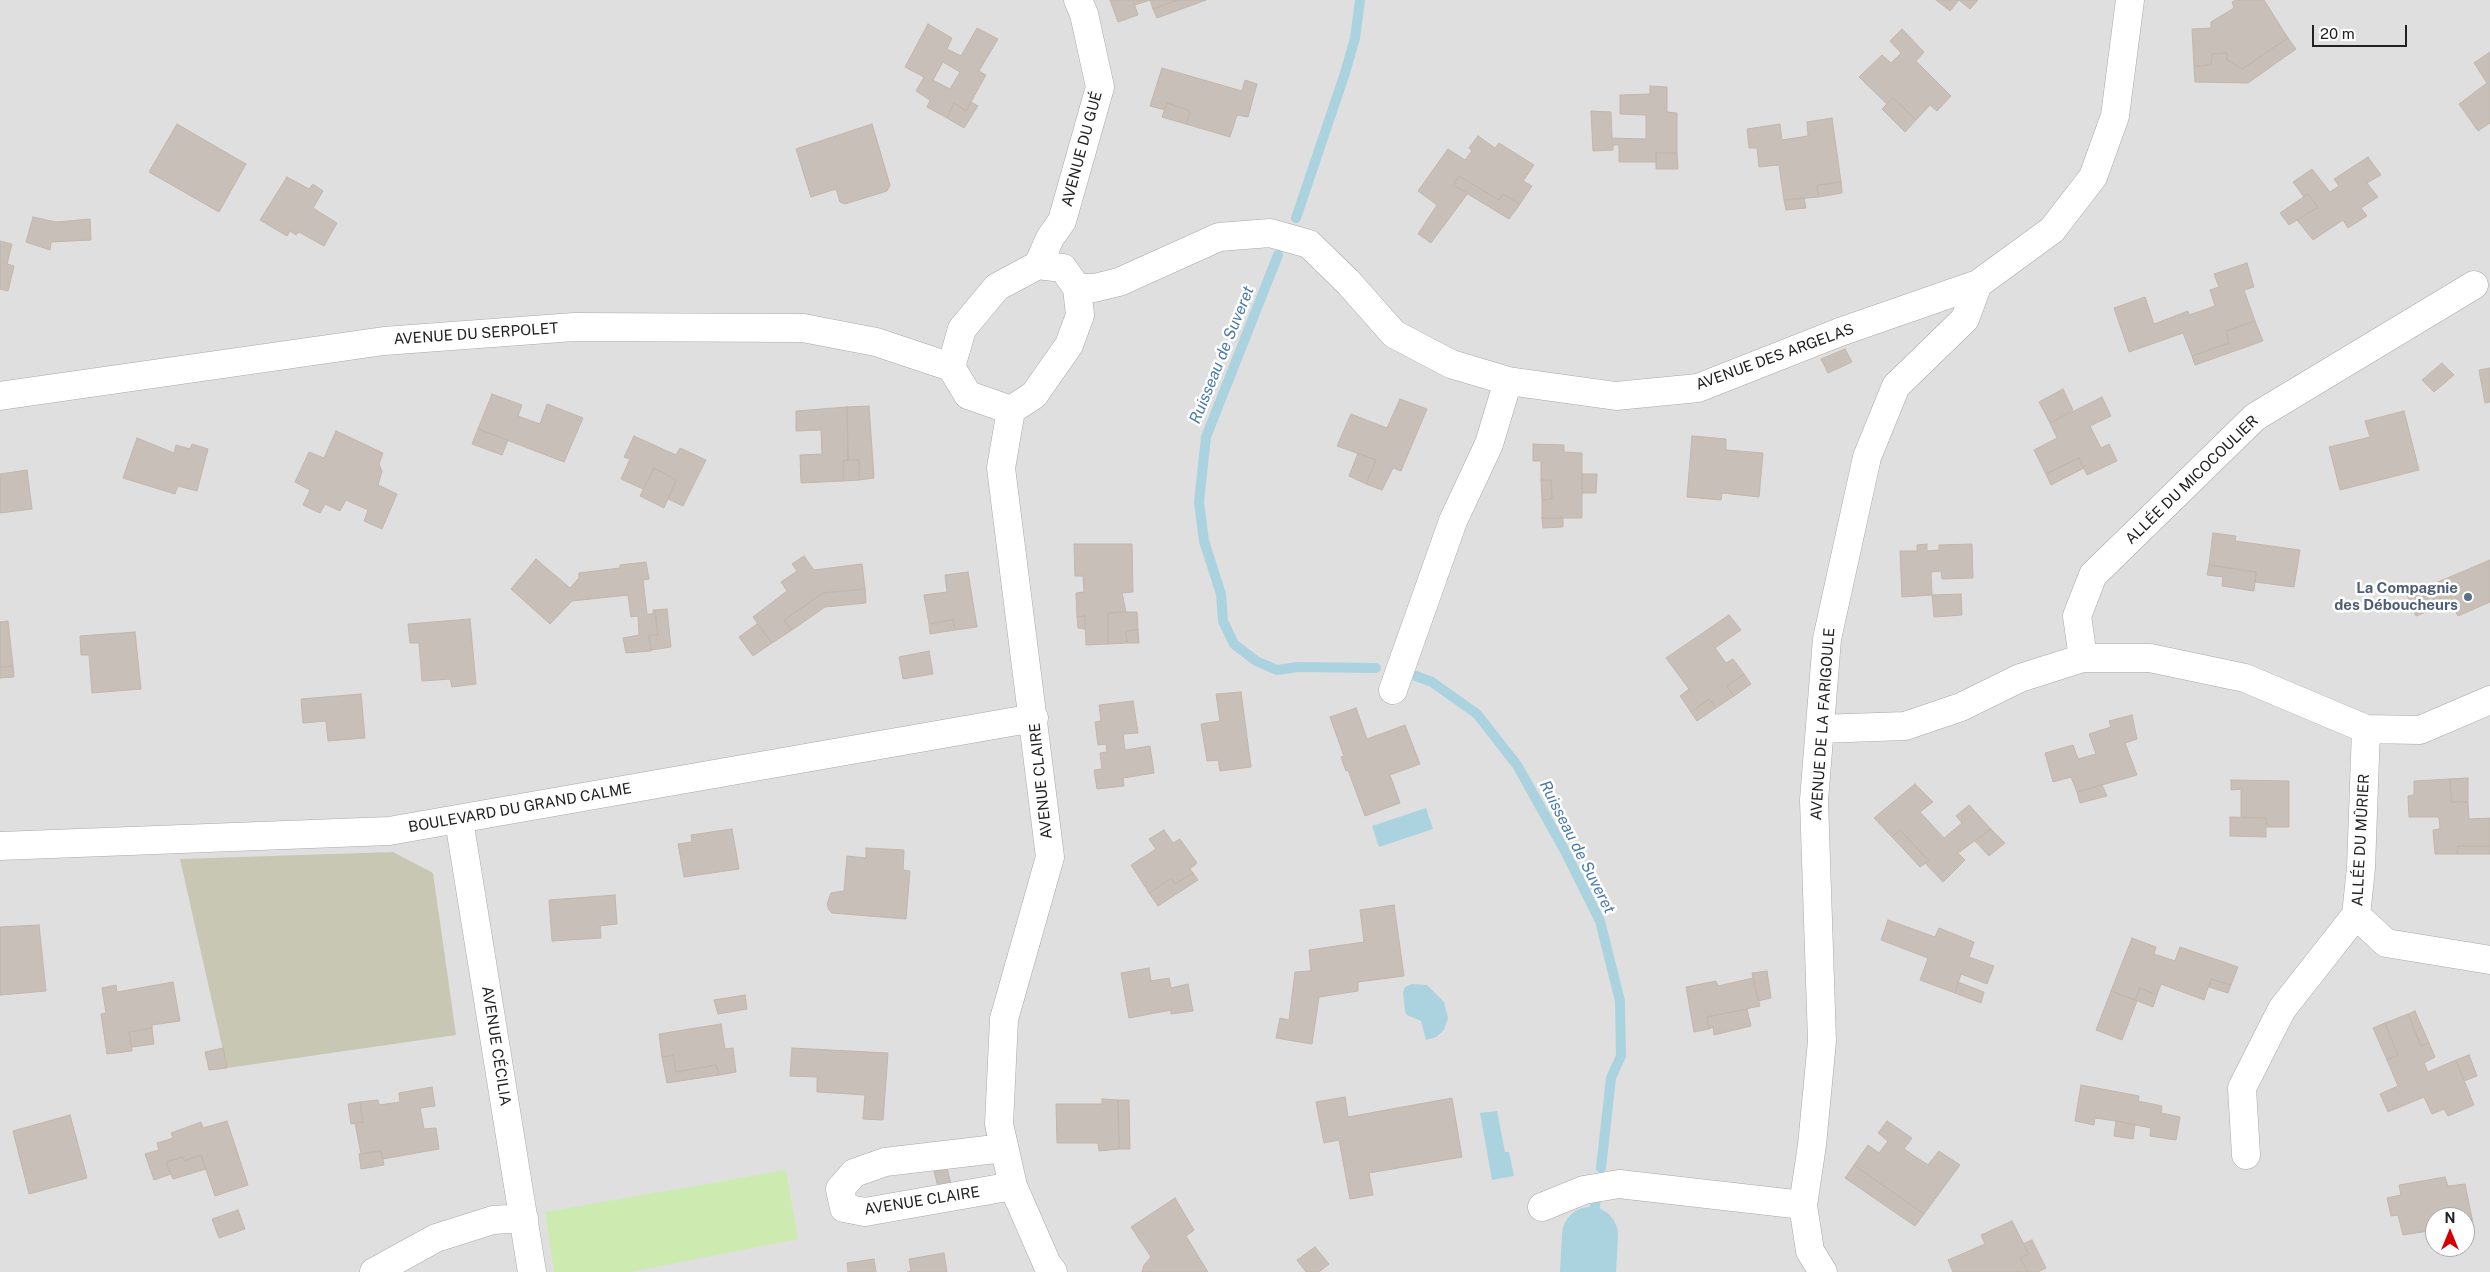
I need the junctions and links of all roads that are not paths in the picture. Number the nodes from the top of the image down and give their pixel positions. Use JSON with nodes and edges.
{"nodes":[{"id":1,"x":1078,"y":0,"type":"edge"},
{"id":2,"x":2130,"y":0,"type":"edge"},
{"id":3,"x":1038,"y":265,"type":"junction"},
{"id":4,"x":1978,"y":284,"type":"junction"},
{"id":5,"x":2474,"y":285,"type":"dead end"},
{"id":6,"x":1078,"y":288,"type":"junction"},
{"id":7,"x":951,"y":367,"type":"junction"},
{"id":8,"x":1508,"y":381,"type":"junction"},
{"id":9,"x":0,"y":396,"type":"edge"},
{"id":10,"x":1011,"y":410,"type":"junction"},
{"id":11,"x":2083,"y":658,"type":"junction"},
{"id":12,"x":1393,"y":690,"type":"dead end"},
{"id":13,"x":2490,"y":700,"type":"edge"},
{"id":14,"x":1034,"y":718,"type":"junction"},
{"id":15,"x":1820,"y":729,"type":"junction"},
{"id":16,"x":2366,"y":729,"type":"junction"},
{"id":17,"x":459,"y":820,"type":"junction"},
{"id":18,"x":0,"y":846,"type":"edge"},
{"id":19,"x":2356,"y":915,"type":"junction"},
{"id":20,"x":2490,"y":960,"type":"edge"},
{"id":21,"x":1004,"y":1148,"type":"junction"},
{"id":22,"x":2246,"y":1156,"type":"dead end"},
{"id":23,"x":1013,"y":1186,"type":"junction"},
{"id":24,"x":1803,"y":1205,"type":"junction"},
{"id":25,"x":1542,"y":1207,"type":"dead end"},
{"id":26,"x":524,"y":1218,"type":"junction"},
{"id":27,"x":374,"y":1272,"type":"edge"},
{"id":28,"x":532,"y":1272,"type":"edge"},
{"id":29,"x":1053,"y":1272,"type":"edge"},
{"id":30,"x":1823,"y":1272,"type":"edge"}],
"edges":[{"from":1,"to":3,"type":"street","name":"AVENUE DU GUÉ"},
{"from":2,"to":4,"type":"street","name":"AVENUE DES ARGELAS"},
{"from":3,"to":6,"type":"street"},
{"from":3,"to":7,"type":"street"},
{"from":4,"to":8,"type":"street","name":"AVENUE DES ARGELAS"},
{"from":4,"to":15,"type":"street","name":"AVENUE DE LA FARIGOULE"},
{"from":5,"to":11,"type":"street","name":"ALLÉE DU MICOCOULIER"},
{"from":6,"to":8,"type":"street","name":"AVENUE DES ARGELAS"},
{"from":6,"to":10,"type":"street"},
{"from":7,"to":9,"type":"street","name":"AVENUE DU SERPOLET"},
{"from":7,"to":10,"type":"street"},
{"from":8,"to":12,"type":"street"},
{"from":10,"to":14,"type":"street","name":"AVENUE CLAIRE"},
{"from":11,"to":15,"type":"street"},
{"from":11,"to":16,"type":"street"},
{"from":13,"to":16,"type":"street"},
{"from":14,"to":17,"type":"street","name":"BOULEVARD DU GRAND CALME"},
{"from":14,"to":21,"type":"street","name":"AVENUE CLAIRE"},
{"from":15,"to":24,"type":"street","name":"AVENUE DE LA FARIGOULE"},
{"from":16,"to":19,"type":"street","name":"ALLÉE DU MÛRIER"},
{"from":17,"to":18,"type":"street","name":"BOULEVARD DU GRAND CALME"},
{"from":17,"to":26,"type":"street","name":"AVENUE CÉCILIA"},
{"from":19,"to":20,"type":"street"},
{"from":19,"to":22,"type":"street","name":"ALLÉE DU MÛRIER"},
{"from":21,"to":23,"type":"street","name":"AVENUE CLAIRE"},
{"from":21,"to":23,"type":"street","name":"AVENUE CLAIRE"},
{"from":23,"to":29,"type":"street","name":"AVENUE CLAIRE"},
{"from":24,"to":25,"type":"street"},
{"from":24,"to":30,"type":"street","name":"AVENUE DE LA FARIGOULE"},
{"from":26,"to":27,"type":"street"},
{"from":26,"to":28,"type":"street","name":"AVENUE CÉCILIA"}]}
